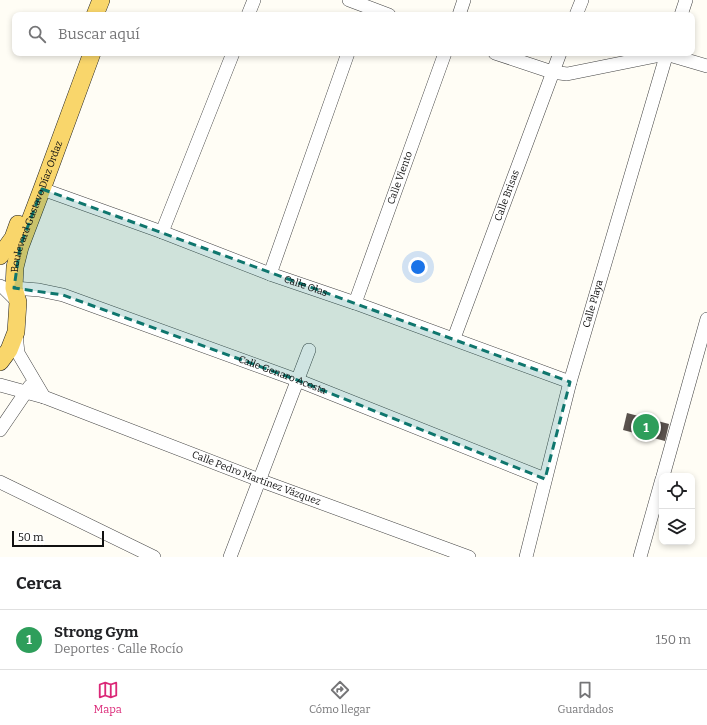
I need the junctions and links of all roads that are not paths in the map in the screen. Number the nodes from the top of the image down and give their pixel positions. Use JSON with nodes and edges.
{"nodes":[{"id":1,"x":100,"y":0,"type":"edge"},
{"id":2,"x":111,"y":0,"type":"edge"},
{"id":3,"x":254,"y":0,"type":"edge"},
{"id":4,"x":349,"y":0,"type":"edge"},
{"id":5,"x":464,"y":0,"type":"edge"},
{"id":6,"x":582,"y":0,"type":"edge"},
{"id":7,"x":686,"y":0,"type":"edge"},
{"id":8,"x":364,"y":7,"type":"edge"},
{"id":9,"x":96,"y":12,"type":"edge"},
{"id":10,"x":107,"y":12,"type":"edge"},
{"id":11,"x":249,"y":12,"type":"edge"},
{"id":12,"x":380,"y":12,"type":"edge"},
{"id":13,"x":460,"y":12,"type":"edge"},
{"id":14,"x":577,"y":12,"type":"edge"},
{"id":15,"x":682,"y":12,"type":"edge"},
{"id":16,"x":80,"y":56,"type":"edge"},
{"id":17,"x":91,"y":56,"type":"edge"},
{"id":18,"x":232,"y":56,"type":"edge"},
{"id":19,"x":347,"y":56,"type":"edge"},
{"id":20,"x":444,"y":56,"type":"edge"},
{"id":21,"x":504,"y":56,"type":"edge"},
{"id":22,"x":559,"y":56,"type":"edge"},
{"id":23,"x":656,"y":56,"type":"edge"},
{"id":24,"x":665,"y":56,"type":"edge"},
{"id":25,"x":673,"y":56,"type":"edge"},
{"id":26,"x":707,"y":66,"type":"edge"},
{"id":27,"x":552,"y":72,"type":"junction"},
{"id":28,"x":42,"y":189,"type":"junction"},
{"id":29,"x":162,"y":232,"type":"junction"},
{"id":30,"x":0,"y":256,"type":"edge"},
{"id":31,"x":270,"y":274,"type":"junction"},
{"id":32,"x":11,"y":292,"type":"edge"},
{"id":33,"x":355,"y":303,"type":"junction"},
{"id":34,"x":707,"y":320,"type":"edge"},
{"id":35,"x":16,"y":332,"type":"junction"},
{"id":36,"x":454,"y":338,"type":"junction"},
{"id":37,"x":309,"y":350,"type":"dead end"},
{"id":38,"x":0,"y":362,"type":"edge"},
{"id":39,"x":34,"y":379,"type":"junction"},
{"id":40,"x":297,"y":380,"type":"junction"},
{"id":41,"x":570,"y":382,"type":"junction"},
{"id":42,"x":0,"y":385,"type":"edge"},
{"id":43,"x":26,"y":392,"type":"junction"},
{"id":44,"x":44,"y":397,"type":"junction"},
{"id":45,"x":0,"y":430,"type":"edge"},
{"id":46,"x":664,"y":473,"type":"edge"},
{"id":47,"x":259,"y":480,"type":"junction"},
{"id":48,"x":545,"y":480,"type":"junction"},
{"id":49,"x":0,"y":482,"type":"edge"},
{"id":50,"x":659,"y":490,"type":"edge"},
{"id":51,"x":154,"y":557,"type":"edge"},
{"id":52,"x":230,"y":557,"type":"edge"},
{"id":53,"x":469,"y":557,"type":"edge"},
{"id":54,"x":526,"y":557,"type":"edge"},
{"id":55,"x":640,"y":557,"type":"edge"}],
"edges":[{"from":1,"to":9,"type":"main road"},
{"from":2,"to":10,"type":"main road"},
{"from":3,"to":11,"type":"street"},
{"from":4,"to":8,"type":"street"},
{"from":5,"to":13,"type":"street"},
{"from":6,"to":14,"type":"street"},
{"from":7,"to":15,"type":"street"},
{"from":8,"to":12,"type":"street"},
{"from":16,"to":30,"type":"main road","name":"Boulevard Gustavo Díaz Ordaz"},
{"from":17,"to":28,"type":"main road","name":"Boulevard Gustavo Díaz Ordaz"},
{"from":18,"to":29,"type":"street"},
{"from":19,"to":31,"type":"street"},
{"from":20,"to":33,"type":"street","name":"Calle Viento"},
{"from":21,"to":27,"type":"street"},
{"from":22,"to":27,"type":"street","name":"Calle Brisas"},
{"from":23,"to":27,"type":"street"},
{"from":24,"to":41,"type":"street","name":"Calle Playa"},
{"from":25,"to":26,"type":"street"},
{"from":27,"to":36,"type":"street","name":"Calle Brisas"},
{"from":28,"to":29,"type":"street","name":"Calle Olas"},
{"from":28,"to":32,"type":"main road","name":"Boulevard Gustavo Díaz Ordaz"},
{"from":29,"to":31,"type":"street","name":"Calle Olas"},
{"from":31,"to":33,"type":"street","name":"Calle Olas"},
{"from":32,"to":35,"type":"main road","name":"Boulevard Gustavo Díaz Ordaz"},
{"from":32,"to":40,"type":"street","name":"Calle Genaro Acosta"},
{"from":33,"to":36,"type":"street","name":"Calle Olas"},
{"from":34,"to":46,"type":"street"},
{"from":35,"to":38,"type":"main road","name":"Boulevard Gustavo Díaz Ordaz"},
{"from":35,"to":39,"type":"street"},
{"from":36,"to":41,"type":"street","name":"Calle Olas"},
{"from":37,"to":40,"type":"street"},
{"from":39,"to":43,"type":"street"},
{"from":39,"to":44,"type":"street"},
{"from":40,"to":47,"type":"street"},
{"from":40,"to":48,"type":"street","name":"Calle Genaro Acosta"},
{"from":41,"to":48,"type":"street","name":"Calle Playa"},
{"from":42,"to":43,"type":"street","name":"Calle Pedro Martínez Vázquez"},
{"from":43,"to":44,"type":"street","name":"Calle Pedro Martínez Vázquez"},
{"from":43,"to":45,"type":"street"},
{"from":44,"to":47,"type":"street","name":"Calle Pedro Martínez Vázquez"},
{"from":47,"to":52,"type":"street"},
{"from":47,"to":53,"type":"street","name":"Calle Pedro Martínez Vázquez"},
{"from":48,"to":54,"type":"street","name":"Calle Playa"},
{"from":49,"to":51,"type":"street"},
{"from":50,"to":55,"type":"street"}]}
